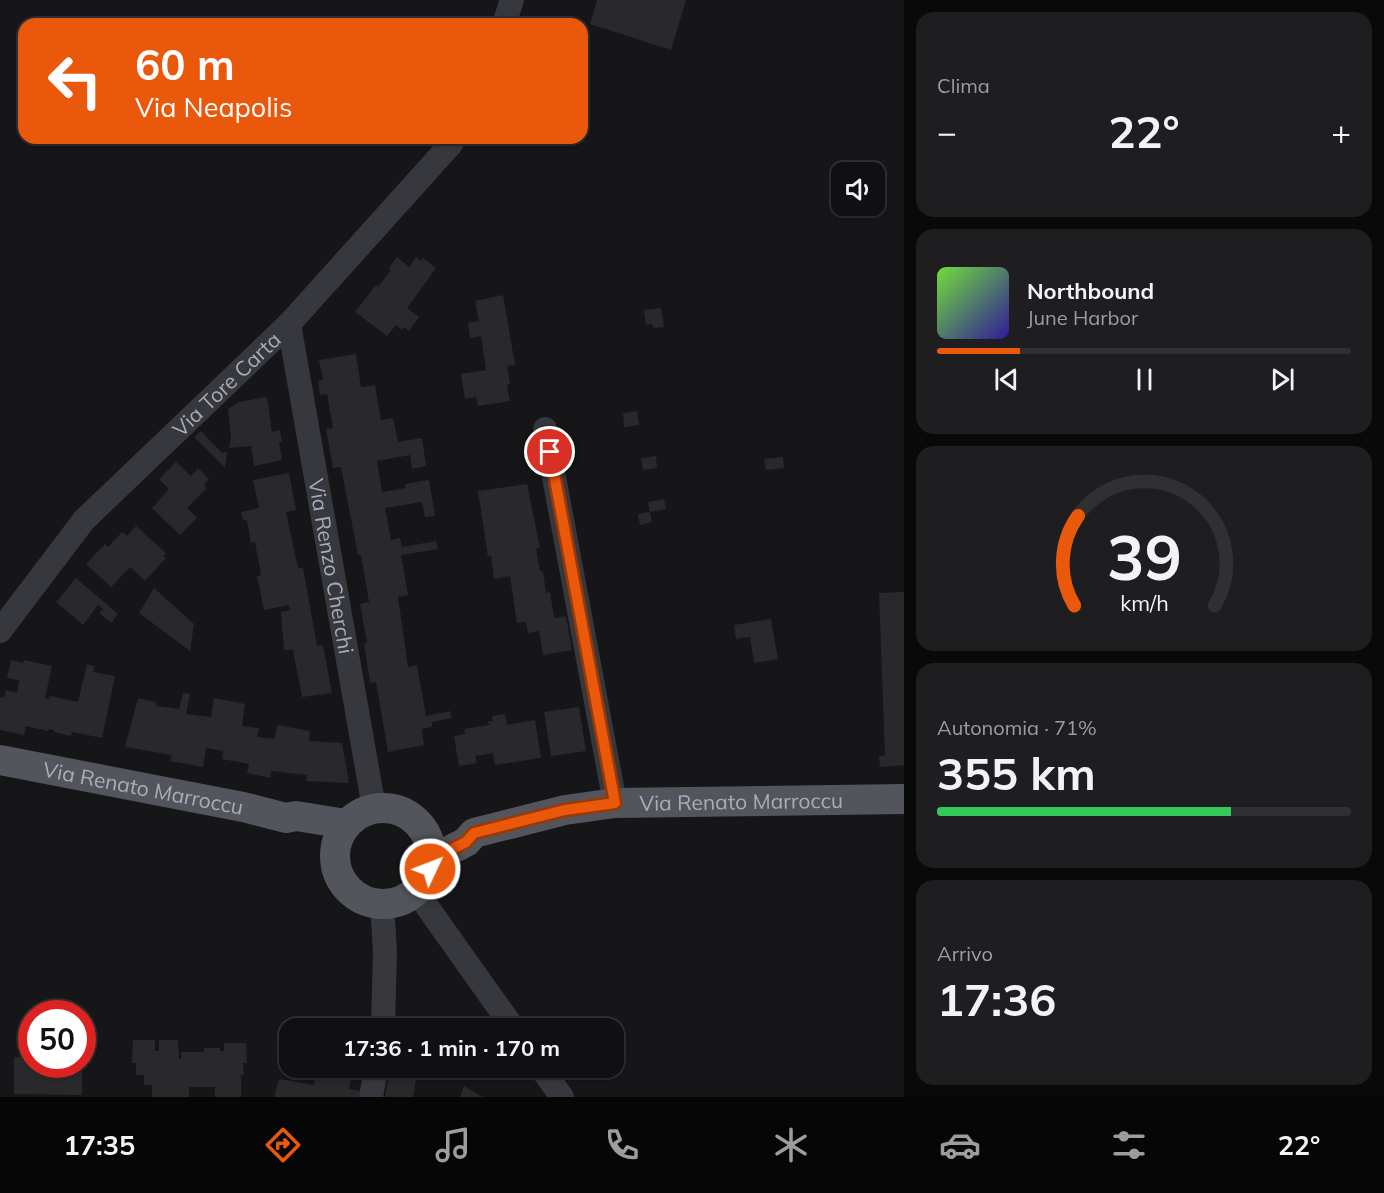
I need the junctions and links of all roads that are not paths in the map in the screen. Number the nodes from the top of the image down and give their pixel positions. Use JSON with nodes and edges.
{"nodes":[{"id":1,"x":512,"y":0,"type":"edge"},
{"id":2,"x":506,"y":18,"type":"edge"},
{"id":3,"x":450,"y":144,"type":"edge"},
{"id":4,"x":289,"y":324,"type":"junction"},
{"id":5,"x":546,"y":429,"type":"dead end"},
{"id":6,"x":0,"y":631,"type":"edge"},
{"id":7,"x":0,"y":760,"type":"edge"},
{"id":8,"x":904,"y":799,"type":"edge"},
{"id":9,"x":615,"y":803,"type":"junction"},
{"id":10,"x":374,"y":808,"type":"junction"},
{"id":11,"x":286,"y":818,"type":"junction"},
{"id":12,"x":346,"y":824,"type":"junction"},
{"id":13,"x":423,"y":829,"type":"junction"},
{"id":14,"x":474,"y":833,"type":"junction"},
{"id":15,"x":334,"y":852,"type":"junction"},
{"id":16,"x":431,"y":860,"type":"junction"},
{"id":17,"x":416,"y":891,"type":"junction"},
{"id":18,"x":382,"y":904,"type":"junction"},
{"id":19,"x":383,"y":1018,"type":"edge"},
{"id":20,"x":505,"y":1018,"type":"edge"},
{"id":21,"x":374,"y":1078,"type":"edge"},
{"id":22,"x":548,"y":1078,"type":"edge"},
{"id":23,"x":371,"y":1097,"type":"edge"},
{"id":24,"x":562,"y":1097,"type":"edge"}],
"edges":[{"from":1,"to":2,"type":"street"},
{"from":3,"to":4,"type":"street","name":"Via Tore Carta"},
{"from":4,"to":6,"type":"street","name":"Via Tore Carta"},
{"from":4,"to":10,"type":"street","name":"Via Renzo Cherchi"},
{"from":5,"to":9,"type":"street"},
{"from":7,"to":11,"type":"main road","name":"Via Renato Marroccu"},
{"from":8,"to":9,"type":"main road","name":"Via Renato Marroccu"},
{"from":9,"to":14,"type":"main road","name":"Via Renato Marroccu"},
{"from":10,"to":12,"type":"main road"},
{"from":10,"to":13,"type":"main road"},
{"from":11,"to":12,"type":"main road","name":"Via Renato Marroccu"},
{"from":11,"to":15,"type":"main road","name":"Via Renato Marroccu"},
{"from":12,"to":15,"type":"main road"},
{"from":13,"to":14,"type":"main road","name":"Via Renato Marroccu"},
{"from":13,"to":16,"type":"main road"},
{"from":14,"to":16,"type":"main road","name":"Via Renato Marroccu"},
{"from":15,"to":18,"type":"main road"},
{"from":16,"to":17,"type":"main road"},
{"from":17,"to":18,"type":"main road"},
{"from":17,"to":20,"type":"street"},
{"from":18,"to":19,"type":"street"},
{"from":21,"to":23,"type":"street"},
{"from":22,"to":24,"type":"street"}]}
